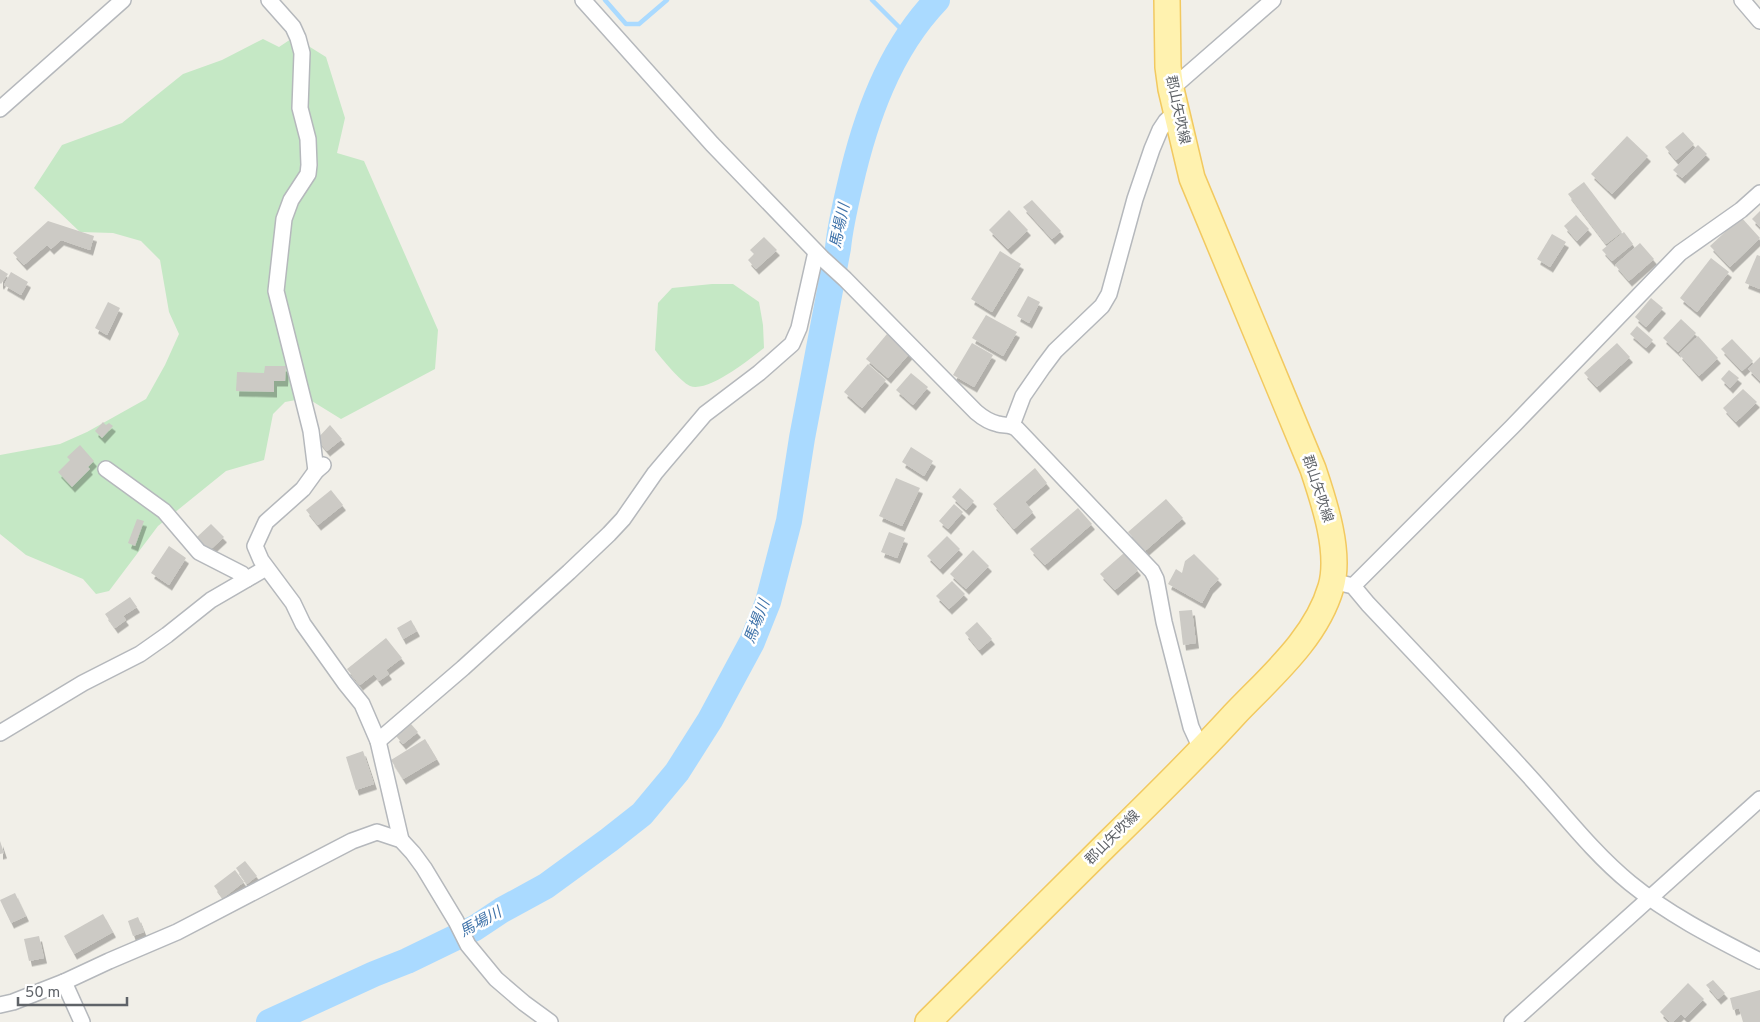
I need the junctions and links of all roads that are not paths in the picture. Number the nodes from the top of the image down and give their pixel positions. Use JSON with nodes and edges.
{"nodes":[{"id":1,"x":123,"y":0,"type":"edge"},
{"id":2,"x":269,"y":0,"type":"edge"},
{"id":3,"x":583,"y":0,"type":"edge"},
{"id":4,"x":1167,"y":0,"type":"edge"},
{"id":5,"x":1273,"y":0,"type":"edge"},
{"id":6,"x":1742,"y":0,"type":"edge"},
{"id":7,"x":1760,"y":21,"type":"edge"},
{"id":8,"x":1174,"y":100,"type":"junction"},
{"id":9,"x":0,"y":109,"type":"edge"},
{"id":10,"x":1760,"y":193,"type":"edge"},
{"id":11,"x":819,"y":255,"type":"junction"},
{"id":12,"x":1012,"y":425,"type":"junction"},
{"id":13,"x":106,"y":469,"type":"dead end"},
{"id":14,"x":266,"y":568,"type":"junction"},
{"id":15,"x":247,"y":579,"type":"junction"},
{"id":16,"x":1342,"y":584,"type":"junction"},
{"id":17,"x":0,"y":733,"type":"edge"},
{"id":18,"x":378,"y":741,"type":"junction"},
{"id":19,"x":1204,"y":748,"type":"junction"},
{"id":20,"x":1760,"y":799,"type":"edge"},
{"id":21,"x":400,"y":840,"type":"junction"},
{"id":22,"x":1650,"y":898,"type":"junction"},
{"id":23,"x":1760,"y":961,"type":"edge"},
{"id":24,"x":64,"y":982,"type":"junction"},
{"id":25,"x":0,"y":1005,"type":"edge"},
{"id":26,"x":82,"y":1022,"type":"edge"},
{"id":27,"x":550,"y":1022,"type":"edge"},
{"id":28,"x":928,"y":1022,"type":"edge"},
{"id":29,"x":1512,"y":1022,"type":"edge"}],
"edges":[{"from":1,"to":9,"type":"street"},
{"from":2,"to":14,"type":"street"},
{"from":3,"to":11,"type":"street"},
{"from":4,"to":8,"type":"main road","name":"郡山矢吹線"},
{"from":5,"to":8,"type":"street"},
{"from":6,"to":7,"type":"street"},
{"from":8,"to":12,"type":"street"},
{"from":8,"to":16,"type":"main road","name":"郡山矢吹線"},
{"from":10,"to":16,"type":"street"},
{"from":11,"to":12,"type":"street"},
{"from":11,"to":18,"type":"street"},
{"from":12,"to":19,"type":"street"},
{"from":13,"to":15,"type":"street"},
{"from":14,"to":15,"type":"street"},
{"from":14,"to":18,"type":"street"},
{"from":15,"to":17,"type":"street"},
{"from":16,"to":19,"type":"main road","name":"郡山矢吹線"},
{"from":16,"to":22,"type":"street"},
{"from":18,"to":21,"type":"street"},
{"from":19,"to":28,"type":"main road","name":"郡山矢吹線"},
{"from":20,"to":22,"type":"street"},
{"from":21,"to":24,"type":"street"},
{"from":21,"to":27,"type":"street"},
{"from":22,"to":23,"type":"street"},
{"from":22,"to":29,"type":"street"},
{"from":24,"to":25,"type":"street"},
{"from":24,"to":26,"type":"street"}]}
